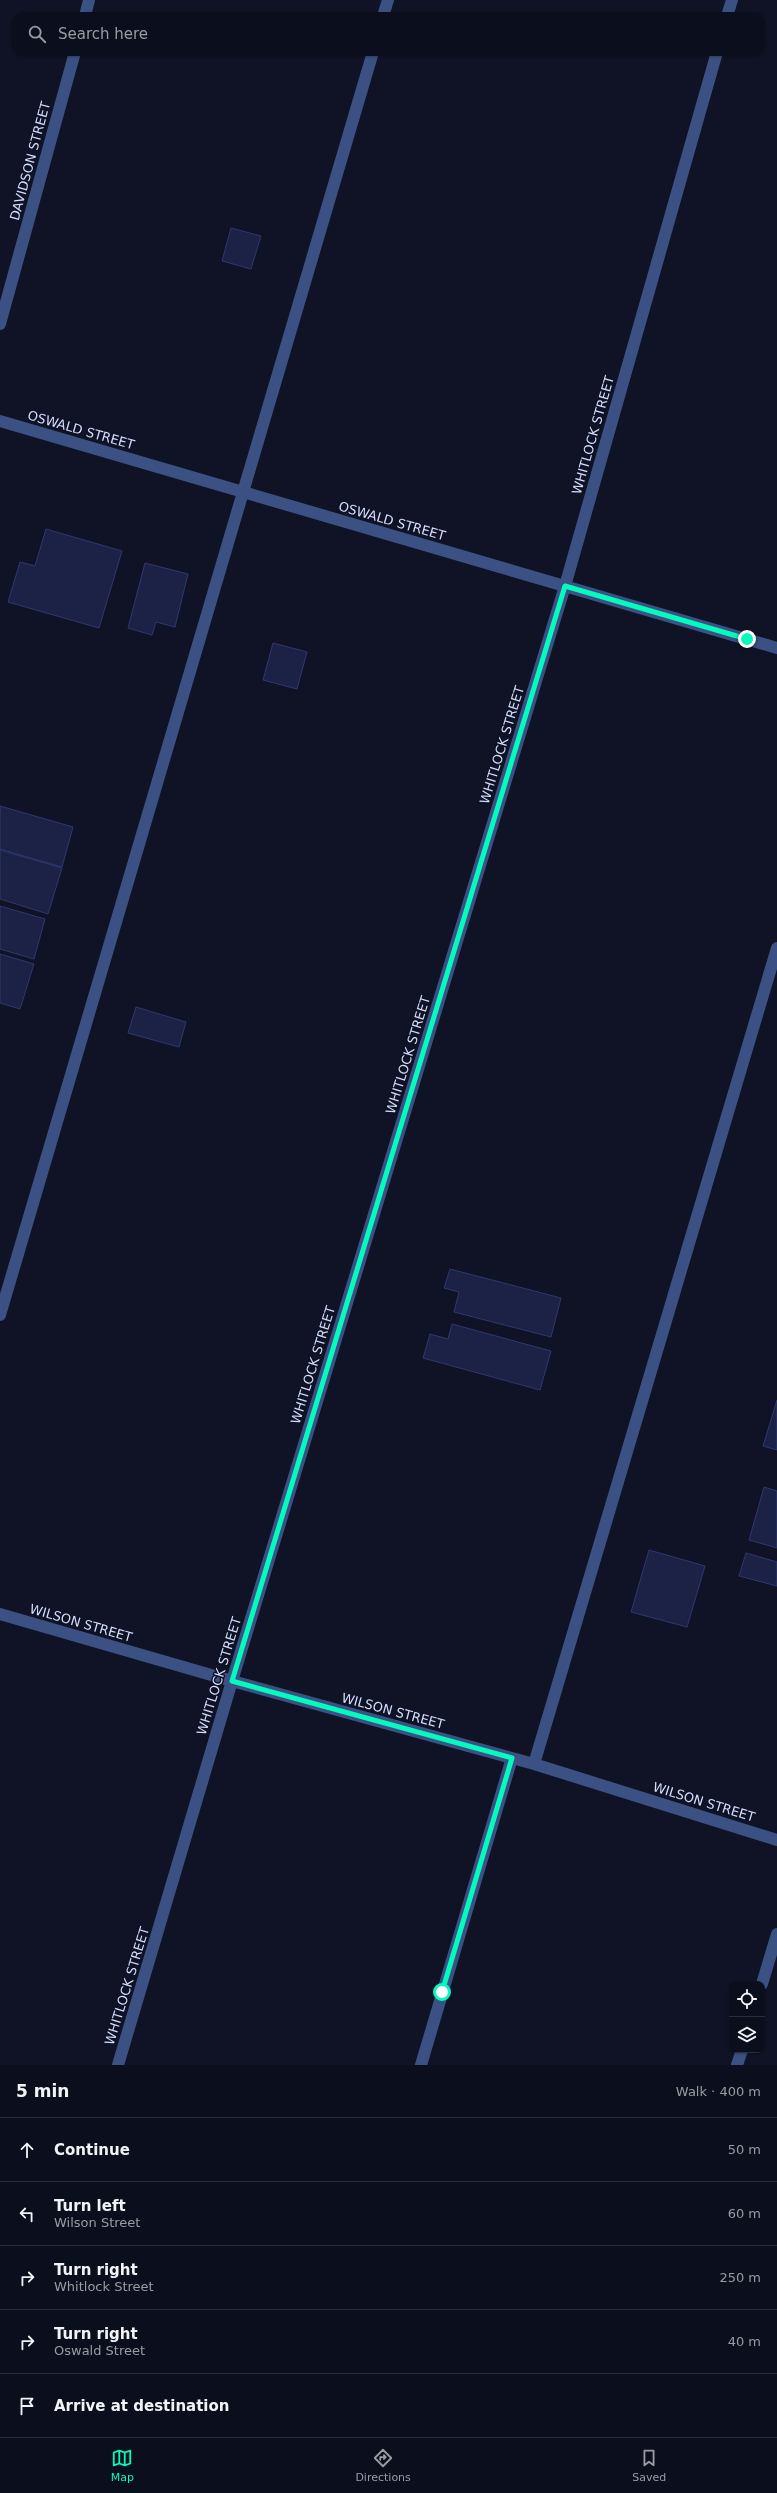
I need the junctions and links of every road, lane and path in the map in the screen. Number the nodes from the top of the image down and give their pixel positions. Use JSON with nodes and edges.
{"nodes":[{"id":1,"x":89,"y":0,"type":"edge"},
{"id":2,"x":388,"y":0,"type":"edge"},
{"id":3,"x":732,"y":0,"type":"edge"},
{"id":4,"x":86,"y":12,"type":"edge"},
{"id":5,"x":384,"y":12,"type":"edge"},
{"id":6,"x":728,"y":12,"type":"edge"},
{"id":7,"x":74,"y":56,"type":"edge"},
{"id":8,"x":372,"y":56,"type":"edge"},
{"id":9,"x":716,"y":56,"type":"edge"},
{"id":10,"x":0,"y":324,"type":"edge"},
{"id":11,"x":0,"y":421,"type":"edge"},
{"id":12,"x":244,"y":492,"type":"junction"},
{"id":13,"x":565,"y":586,"type":"junction"},
{"id":14,"x":777,"y":648,"type":"edge"},
{"id":15,"x":777,"y":948,"type":"edge"},
{"id":16,"x":0,"y":1315,"type":"edge"},
{"id":17,"x":0,"y":1614,"type":"edge"},
{"id":18,"x":232,"y":1681,"type":"junction"},
{"id":19,"x":512,"y":1758,"type":"junction"},
{"id":20,"x":534,"y":1764,"type":"junction"},
{"id":21,"x":777,"y":1840,"type":"edge"},
{"id":22,"x":777,"y":1934,"type":"edge"},
{"id":23,"x":763,"y":1981,"type":"edge"},
{"id":24,"x":741,"y":2053,"type":"edge"},
{"id":25,"x":118,"y":2065,"type":"edge"},
{"id":26,"x":421,"y":2065,"type":"edge"},
{"id":27,"x":737,"y":2065,"type":"edge"}],
"edges":[{"from":1,"to":4,"type":"street"},
{"from":2,"to":5,"type":"street"},
{"from":3,"to":6,"type":"street"},
{"from":7,"to":10,"type":"street","name":"DAVIDSON STREET"},
{"from":8,"to":12,"type":"street"},
{"from":9,"to":13,"type":"street","name":"WHITLOCK STREET"},
{"from":11,"to":12,"type":"street","name":"OSWALD STREET"},
{"from":12,"to":13,"type":"street","name":"OSWALD STREET"},
{"from":12,"to":16,"type":"street"},
{"from":13,"to":14,"type":"street","name":"OSWALD STREET"},
{"from":13,"to":18,"type":"street","name":"WHITLOCK STREET"},
{"from":15,"to":20,"type":"street"},
{"from":17,"to":18,"type":"street","name":"WILSON STREET"},
{"from":18,"to":19,"type":"street","name":"WILSON STREET"},
{"from":18,"to":25,"type":"street","name":"WHITLOCK STREET"},
{"from":19,"to":20,"type":"street","name":"WILSON STREET"},
{"from":19,"to":26,"type":"street"},
{"from":20,"to":21,"type":"street","name":"WILSON STREET"},
{"from":22,"to":23,"type":"street"},
{"from":24,"to":27,"type":"street"}]}
